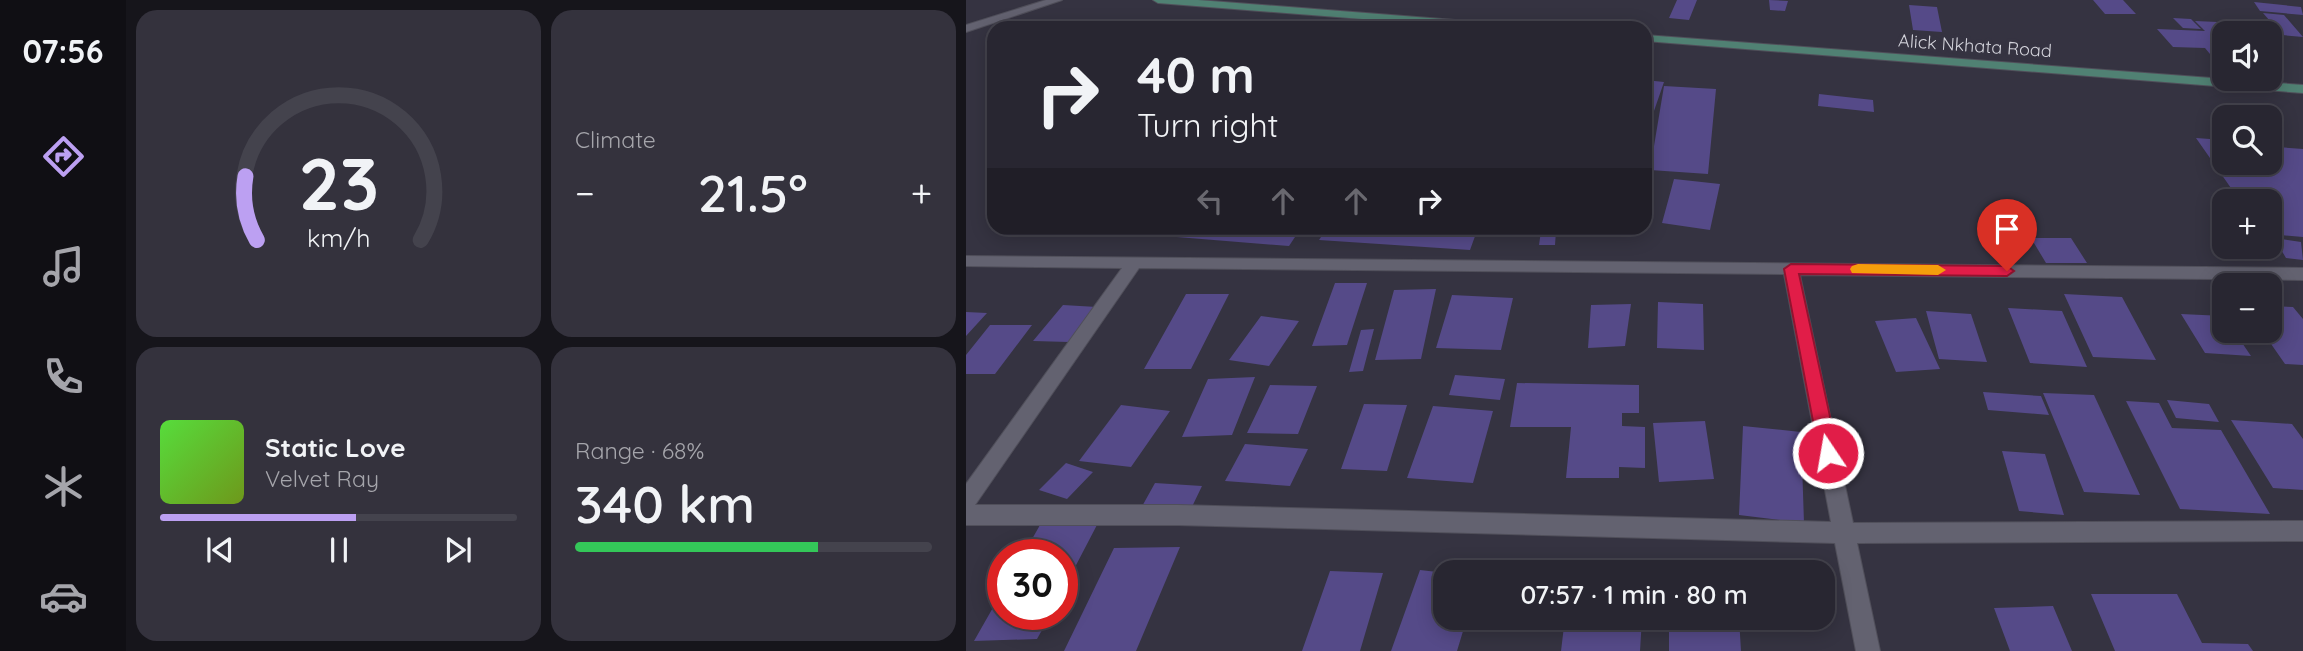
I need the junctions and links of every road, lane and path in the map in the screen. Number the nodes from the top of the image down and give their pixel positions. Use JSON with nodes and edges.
{"nodes":[{"id":1,"x":1057,"y":0,"type":"edge"},
{"id":2,"x":1158,"y":0,"type":"edge"},
{"id":3,"x":991,"y":21,"type":"edge"},
{"id":4,"x":1429,"y":21,"type":"edge"},
{"id":5,"x":987,"y":22,"type":"edge"},
{"id":6,"x":966,"y":29,"type":"edge"},
{"id":7,"x":1652,"y":39,"type":"edge"},
{"id":8,"x":2303,"y":89,"type":"edge"},
{"id":9,"x":966,"y":261,"type":"edge"},
{"id":10,"x":1134,"y":263,"type":"junction"},
{"id":11,"x":1791,"y":269,"type":"junction"},
{"id":12,"x":2303,"y":274,"type":"edge"},
{"id":13,"x":966,"y":501,"type":"edge"},
{"id":14,"x":966,"y":516,"type":"edge"},
{"id":15,"x":2303,"y":531,"type":"edge"},
{"id":16,"x":1844,"y":533,"type":"junction"},
{"id":17,"x":1868,"y":651,"type":"edge"}],
"edges":[{"from":1,"to":3,"type":"street"},
{"from":2,"to":4,"type":"main road"},
{"from":5,"to":6,"type":"street"},
{"from":7,"to":8,"type":"main road","name":"Alick Nkhata Road"},
{"from":9,"to":10,"type":"street"},
{"from":10,"to":11,"type":"street"},
{"from":10,"to":13,"type":"street"},
{"from":11,"to":12,"type":"street"},
{"from":11,"to":16,"type":"street"},
{"from":14,"to":16,"type":"street"},
{"from":15,"to":16,"type":"street"},
{"from":16,"to":17,"type":"street"}]}
